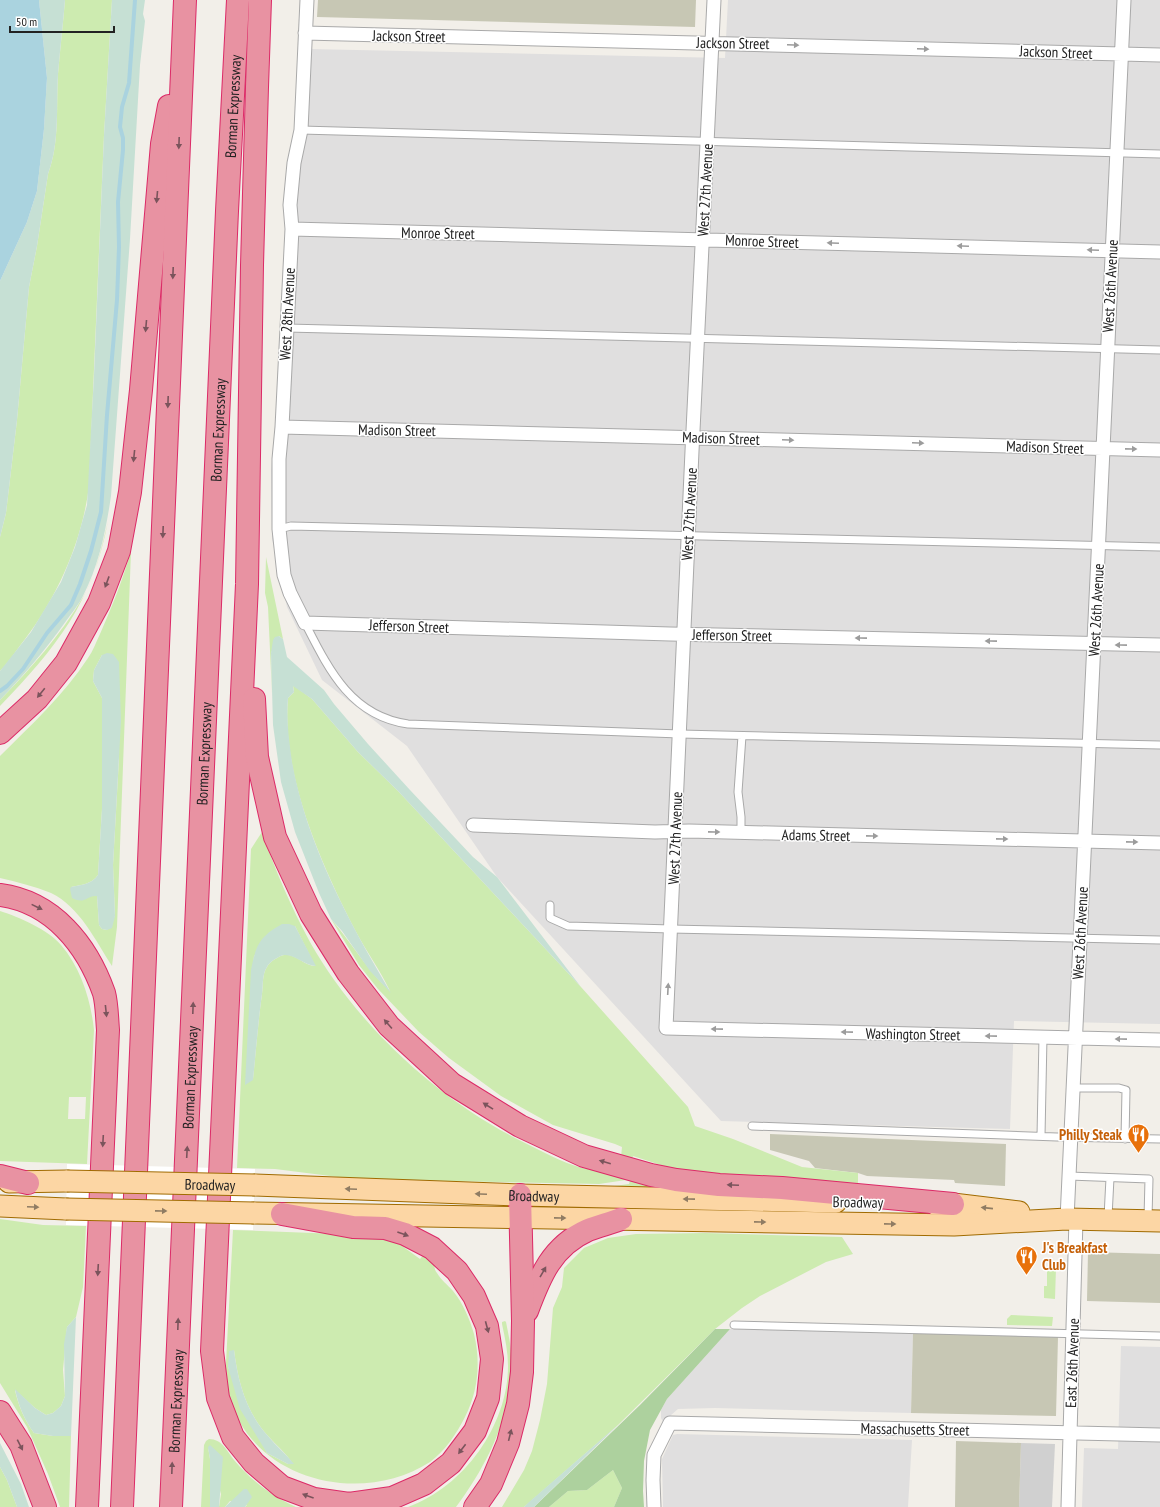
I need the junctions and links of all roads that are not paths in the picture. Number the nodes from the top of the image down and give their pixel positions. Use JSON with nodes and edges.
{"nodes":[{"id":1,"x":238,"y":0,"type":"edge"},
{"id":2,"x":260,"y":0,"type":"edge"},
{"id":3,"x":307,"y":0,"type":"edge"},
{"id":4,"x":714,"y":0,"type":"edge"},
{"id":5,"x":1124,"y":0,"type":"edge"},
{"id":6,"x":184,"y":10,"type":"edge"},
{"id":7,"x":305,"y":33,"type":"junction"},
{"id":8,"x":712,"y":43,"type":"junction"},
{"id":9,"x":1121,"y":54,"type":"junction"},
{"id":10,"x":1160,"y":55,"type":"edge"},
{"id":11,"x":301,"y":130,"type":"junction"},
{"id":12,"x":707,"y":142,"type":"junction"},
{"id":13,"x":1117,"y":153,"type":"junction"},
{"id":14,"x":1160,"y":154,"type":"edge"},
{"id":15,"x":292,"y":230,"type":"junction"},
{"id":16,"x":703,"y":239,"type":"junction"},
{"id":17,"x":1112,"y":250,"type":"junction"},
{"id":18,"x":1160,"y":252,"type":"edge"},
{"id":19,"x":287,"y":328,"type":"junction"},
{"id":20,"x":697,"y":339,"type":"junction"},
{"id":21,"x":1108,"y":349,"type":"junction"},
{"id":22,"x":1160,"y":350,"type":"edge"},
{"id":23,"x":282,"y":427,"type":"junction"},
{"id":24,"x":693,"y":437,"type":"junction"},
{"id":25,"x":1103,"y":448,"type":"junction"},
{"id":26,"x":1160,"y":450,"type":"edge"},
{"id":27,"x":279,"y":529,"type":"junction"},
{"id":28,"x":688,"y":536,"type":"junction"},
{"id":29,"x":1098,"y":546,"type":"junction"},
{"id":30,"x":1160,"y":547,"type":"edge"},
{"id":31,"x":247,"y":584,"type":"junction"},
{"id":32,"x":305,"y":624,"type":"junction"},
{"id":33,"x":684,"y":634,"type":"junction"},
{"id":34,"x":1094,"y":644,"type":"junction"},
{"id":35,"x":1160,"y":646,"type":"edge"},
{"id":36,"x":0,"y":733,"type":"edge"},
{"id":37,"x":680,"y":734,"type":"junction"},
{"id":38,"x":742,"y":736,"type":"junction"},
{"id":39,"x":1089,"y":743,"type":"junction"},
{"id":40,"x":1160,"y":745,"type":"edge"},
{"id":41,"x":473,"y":825,"type":"dead end"},
{"id":42,"x":675,"y":831,"type":"junction"},
{"id":43,"x":740,"y":833,"type":"junction"},
{"id":44,"x":1085,"y":841,"type":"junction"},
{"id":45,"x":1160,"y":843,"type":"edge"},
{"id":46,"x":0,"y":895,"type":"edge"},
{"id":47,"x":550,"y":905,"type":"dead end"},
{"id":48,"x":671,"y":929,"type":"junction"},
{"id":49,"x":1080,"y":938,"type":"junction"},
{"id":50,"x":1160,"y":940,"type":"edge"},
{"id":51,"x":666,"y":1028,"type":"joint"},
{"id":52,"x":1043,"y":1037,"type":"junction"},
{"id":53,"x":1076,"y":1038,"type":"junction"},
{"id":54,"x":1160,"y":1040,"type":"edge"},
{"id":55,"x":1073,"y":1088,"type":"junction"},
{"id":56,"x":752,"y":1126,"type":"dead end"},
{"id":57,"x":1041,"y":1136,"type":"junction"},
{"id":58,"x":1071,"y":1137,"type":"junction"},
{"id":59,"x":1125,"y":1138,"type":"junction"},
{"id":60,"x":1160,"y":1139,"type":"edge"},
{"id":61,"x":0,"y":1176,"type":"edge"},
{"id":62,"x":1069,"y":1176,"type":"junction"},
{"id":63,"x":1110,"y":1178,"type":"junction"},
{"id":64,"x":0,"y":1182,"type":"edge"},
{"id":65,"x":28,"y":1183,"type":"junction"},
{"id":66,"x":520,"y":1196,"type":"junction"},
{"id":67,"x":953,"y":1204,"type":"junction"},
{"id":68,"x":0,"y":1206,"type":"edge"},
{"id":69,"x":282,"y":1214,"type":"junction"},
{"id":70,"x":521,"y":1217,"type":"junction"},
{"id":71,"x":621,"y":1219,"type":"junction"},
{"id":72,"x":1072,"y":1219,"type":"junction"},
{"id":73,"x":1108,"y":1220,"type":"junction"},
{"id":74,"x":1154,"y":1221,"type":"edge"},
{"id":75,"x":523,"y":1321,"type":"junction"},
{"id":76,"x":734,"y":1326,"type":"dead end"},
{"id":77,"x":1073,"y":1334,"type":"junction"},
{"id":78,"x":1160,"y":1336,"type":"edge"},
{"id":79,"x":0,"y":1412,"type":"edge"},
{"id":80,"x":1070,"y":1433,"type":"junction"},
{"id":81,"x":1160,"y":1435,"type":"edge"},
{"id":82,"x":45,"y":1507,"type":"edge"},
{"id":83,"x":87,"y":1507,"type":"edge"},
{"id":84,"x":122,"y":1507,"type":"edge"},
{"id":85,"x":171,"y":1507,"type":"edge"},
{"id":86,"x":475,"y":1507,"type":"edge"},
{"id":87,"x":654,"y":1507,"type":"edge"},
{"id":88,"x":1068,"y":1507,"type":"edge"}],
"edges":[{"from":85,"to":1,"type":"highway","name":"Borman Expressway","one_way":true},
{"from":2,"to":31,"type":"highway"},
{"from":3,"to":7,"type":"street","name":"West 28th Avenue"},
{"from":4,"to":8,"type":"street","name":"West 27th Avenue"},
{"from":5,"to":9,"type":"street","name":"West 26th Avenue"},
{"from":6,"to":36,"type":"highway","one_way":true},
{"from":6,"to":84,"type":"highway","one_way":true},
{"from":7,"to":8,"type":"street","name":"Jackson Street"},
{"from":7,"to":11,"type":"street","name":"West 28th Avenue"},
{"from":8,"to":9,"type":"street","name":"Jackson Street","one_way":true},
{"from":8,"to":12,"type":"street","name":"West 27th Avenue"},
{"from":9,"to":10,"type":"street","name":"Jackson Street"},
{"from":9,"to":13,"type":"street","name":"West 26th Avenue"},
{"from":11,"to":12,"type":"lane"},
{"from":11,"to":15,"type":"street","name":"West 28th Avenue"},
{"from":12,"to":13,"type":"lane"},
{"from":12,"to":16,"type":"street","name":"West 27th Avenue"},
{"from":13,"to":14,"type":"lane"},
{"from":13,"to":17,"type":"street","name":"West 26th Avenue"},
{"from":15,"to":16,"type":"street","name":"Monroe Street"},
{"from":15,"to":19,"type":"street","name":"West 28th Avenue"},
{"from":17,"to":16,"type":"street","name":"Monroe Street","one_way":true},
{"from":16,"to":20,"type":"street","name":"West 27th Avenue"},
{"from":17,"to":18,"type":"street","name":"Monroe Street"},
{"from":17,"to":21,"type":"street","name":"West 26th Avenue"},
{"from":19,"to":20,"type":"lane"},
{"from":19,"to":23,"type":"street","name":"West 28th Avenue"},
{"from":20,"to":21,"type":"lane"},
{"from":20,"to":24,"type":"street","name":"West 27th Avenue"},
{"from":21,"to":22,"type":"lane"},
{"from":21,"to":25,"type":"street","name":"West 26th Avenue"},
{"from":23,"to":24,"type":"street","name":"Madison Street"},
{"from":23,"to":27,"type":"street","name":"West 28th Avenue"},
{"from":24,"to":25,"type":"street","name":"Madison Street","one_way":true},
{"from":24,"to":28,"type":"street","name":"West 27th Avenue"},
{"from":25,"to":26,"type":"street","name":"Madison Street","one_way":true},
{"from":25,"to":29,"type":"street","name":"West 26th Avenue"},
{"from":27,"to":28,"type":"lane"},
{"from":27,"to":32,"type":"street","name":"West 28th Avenue"},
{"from":28,"to":29,"type":"lane"},
{"from":28,"to":33,"type":"street","name":"West 27th Avenue"},
{"from":29,"to":30,"type":"lane"},
{"from":29,"to":34,"type":"street","name":"West 26th Avenue"},
{"from":67,"to":31,"type":"highway","one_way":true},
{"from":69,"to":31,"type":"highway","one_way":true},
{"from":32,"to":33,"type":"street","name":"Jefferson Street"},
{"from":32,"to":37,"type":"lane"},
{"from":34,"to":33,"type":"street","name":"Jefferson Street","one_way":true},
{"from":33,"to":37,"type":"street","name":"West 27th Avenue"},
{"from":35,"to":34,"type":"street","name":"Jefferson Street","one_way":true},
{"from":34,"to":39,"type":"street","name":"West 26th Avenue"},
{"from":37,"to":38,"type":"lane"},
{"from":37,"to":42,"type":"street","name":"West 27th Avenue"},
{"from":38,"to":39,"type":"lane"},
{"from":38,"to":43,"type":"lane"},
{"from":39,"to":40,"type":"lane"},
{"from":39,"to":44,"type":"street","name":"West 26th Avenue"},
{"from":41,"to":42,"type":"street","name":"Adams Street"},
{"from":42,"to":43,"type":"street","name":"Adams Street","one_way":true},
{"from":42,"to":48,"type":"street","name":"West 27th Avenue"},
{"from":43,"to":44,"type":"street","name":"Adams Street","one_way":true},
{"from":44,"to":45,"type":"street","name":"Adams Street","one_way":true},
{"from":44,"to":49,"type":"street","name":"West 26th Avenue"},
{"from":46,"to":83,"type":"highway","one_way":true},
{"from":47,"to":48,"type":"lane"},
{"from":48,"to":49,"type":"lane"},
{"from":51,"to":48,"type":"street","name":"West 27th Avenue","one_way":true},
{"from":49,"to":50,"type":"lane"},
{"from":49,"to":53,"type":"street","name":"West 26th Avenue"},
{"from":52,"to":51,"type":"street","name":"Washington Street","one_way":true},
{"from":52,"to":53,"type":"street","name":"Washington Street"},
{"from":52,"to":57,"type":"lane"},
{"from":54,"to":53,"type":"street","name":"Washington Street","one_way":true},
{"from":53,"to":55,"type":"street","name":"West 26th Avenue"},
{"from":55,"to":58,"type":"street","name":"West 26th Avenue"},
{"from":55,"to":59,"type":"lane"},
{"from":56,"to":57,"type":"lane"},
{"from":57,"to":58,"type":"lane"},
{"from":58,"to":59,"type":"lane"},
{"from":58,"to":62,"type":"street","name":"West 26th Avenue"},
{"from":59,"to":60,"type":"lane"},
{"from":61,"to":65,"type":"highway"},
{"from":62,"to":63,"type":"lane"},
{"from":62,"to":72,"type":"street","name":"West 26th Avenue"},
{"from":63,"to":73,"type":"lane"},
{"from":63,"to":74,"type":"lane"},
{"from":64,"to":65,"type":"main road","name":"Broadway"},
{"from":66,"to":65,"type":"main road","name":"Broadway","one_way":true,"bridge":true},
{"from":67,"to":66,"type":"main road","name":"Broadway","one_way":true},
{"from":66,"to":70,"type":"highway"},
{"from":72,"to":67,"type":"main road","name":"Broadway","one_way":true},
{"from":68,"to":69,"type":"main road","name":"Broadway","one_way":true,"bridge":true},
{"from":69,"to":70,"type":"main road","name":"Broadway"},
{"from":70,"to":71,"type":"main road","name":"Broadway","one_way":true},
{"from":70,"to":75,"type":"highway"},
{"from":71,"to":72,"type":"main road","name":"Broadway","one_way":true},
{"from":75,"to":71,"type":"highway","one_way":true},
{"from":72,"to":73,"type":"main road","name":"Broadway"},
{"from":72,"to":77,"type":"street","name":"East 26th Avenue"},
{"from":73,"to":74,"type":"main road","name":"Broadway"},
{"from":86,"to":75,"type":"highway","one_way":true},
{"from":76,"to":77,"type":"lane"},
{"from":77,"to":78,"type":"lane"},
{"from":77,"to":80,"type":"street","name":"East 26th Avenue"},
{"from":79,"to":82,"type":"highway","one_way":true},
{"from":80,"to":81,"type":"street","name":"Massachusetts Street"},
{"from":80,"to":87,"type":"street","name":"Massachusetts Street"},
{"from":80,"to":88,"type":"street","name":"East 26th Avenue"}]}
